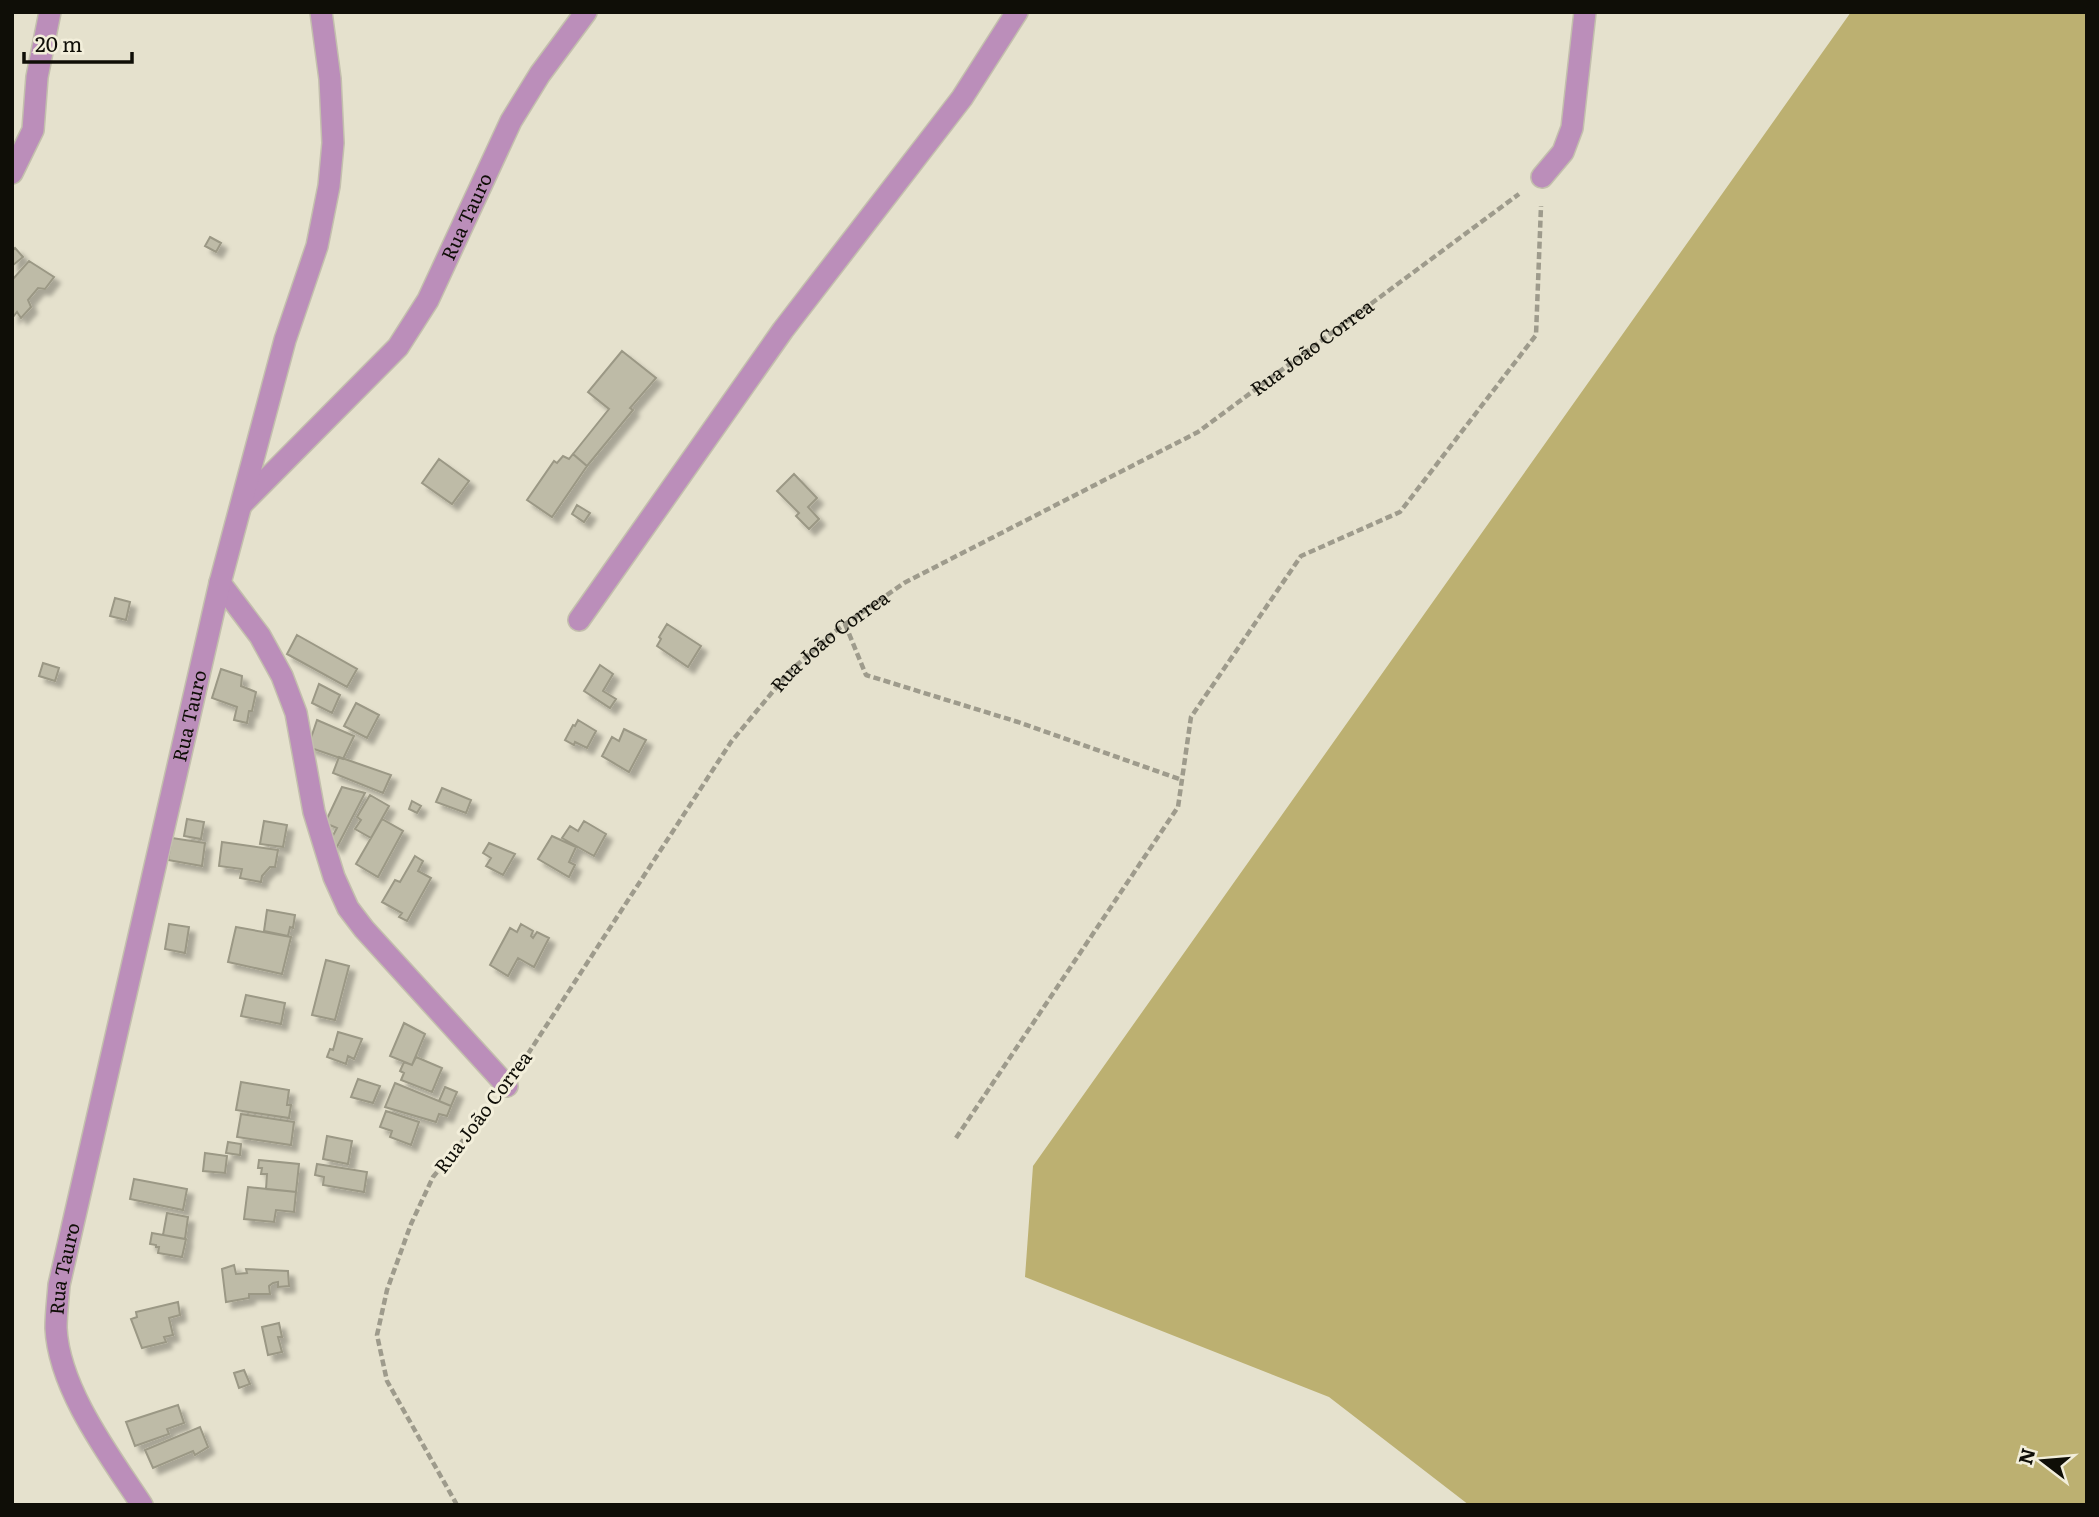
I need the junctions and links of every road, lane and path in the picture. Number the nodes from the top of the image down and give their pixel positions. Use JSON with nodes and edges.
{"nodes":[{"id":1,"x":50,"y":12,"type":"edge"},
{"id":2,"x":321,"y":12,"type":"edge"},
{"id":3,"x":586,"y":12,"type":"edge"},
{"id":4,"x":1017,"y":12,"type":"edge"},
{"id":5,"x":1584,"y":12,"type":"edge"},
{"id":6,"x":12,"y":173,"type":"edge"},
{"id":7,"x":1542,"y":177,"type":"junction"},
{"id":8,"x":241,"y":505,"type":"junction"},
{"id":9,"x":219,"y":583,"type":"junction"},
{"id":10,"x":579,"y":620,"type":"dead end"},
{"id":11,"x":845,"y":624,"type":"junction"},
{"id":12,"x":1182,"y":780,"type":"junction"},
{"id":13,"x":507,"y":1086,"type":"junction"},
{"id":14,"x":956,"y":1138,"type":"dead end"},
{"id":15,"x":142,"y":1505,"type":"edge"},
{"id":16,"x":457,"y":1505,"type":"edge"}],
"edges":[{"from":1,"to":6,"type":"street"},
{"from":2,"to":8,"type":"street"},
{"from":3,"to":8,"type":"street","name":"Rua Tauro"},
{"from":4,"to":10,"type":"street"},
{"from":5,"to":7,"type":"street"},
{"from":7,"to":11,"type":"path","name":"Rua João Correa"},
{"from":7,"to":12,"type":"path"},
{"from":8,"to":9,"type":"street","name":"Rua Tauro"},
{"from":9,"to":13,"type":"street"},
{"from":9,"to":15,"type":"street","name":"Rua Tauro"},
{"from":11,"to":12,"type":"path"},
{"from":11,"to":13,"type":"path","name":"Rua João Correa"},
{"from":12,"to":14,"type":"path"},
{"from":13,"to":16,"type":"path","name":"Rua João Correa"}]}
